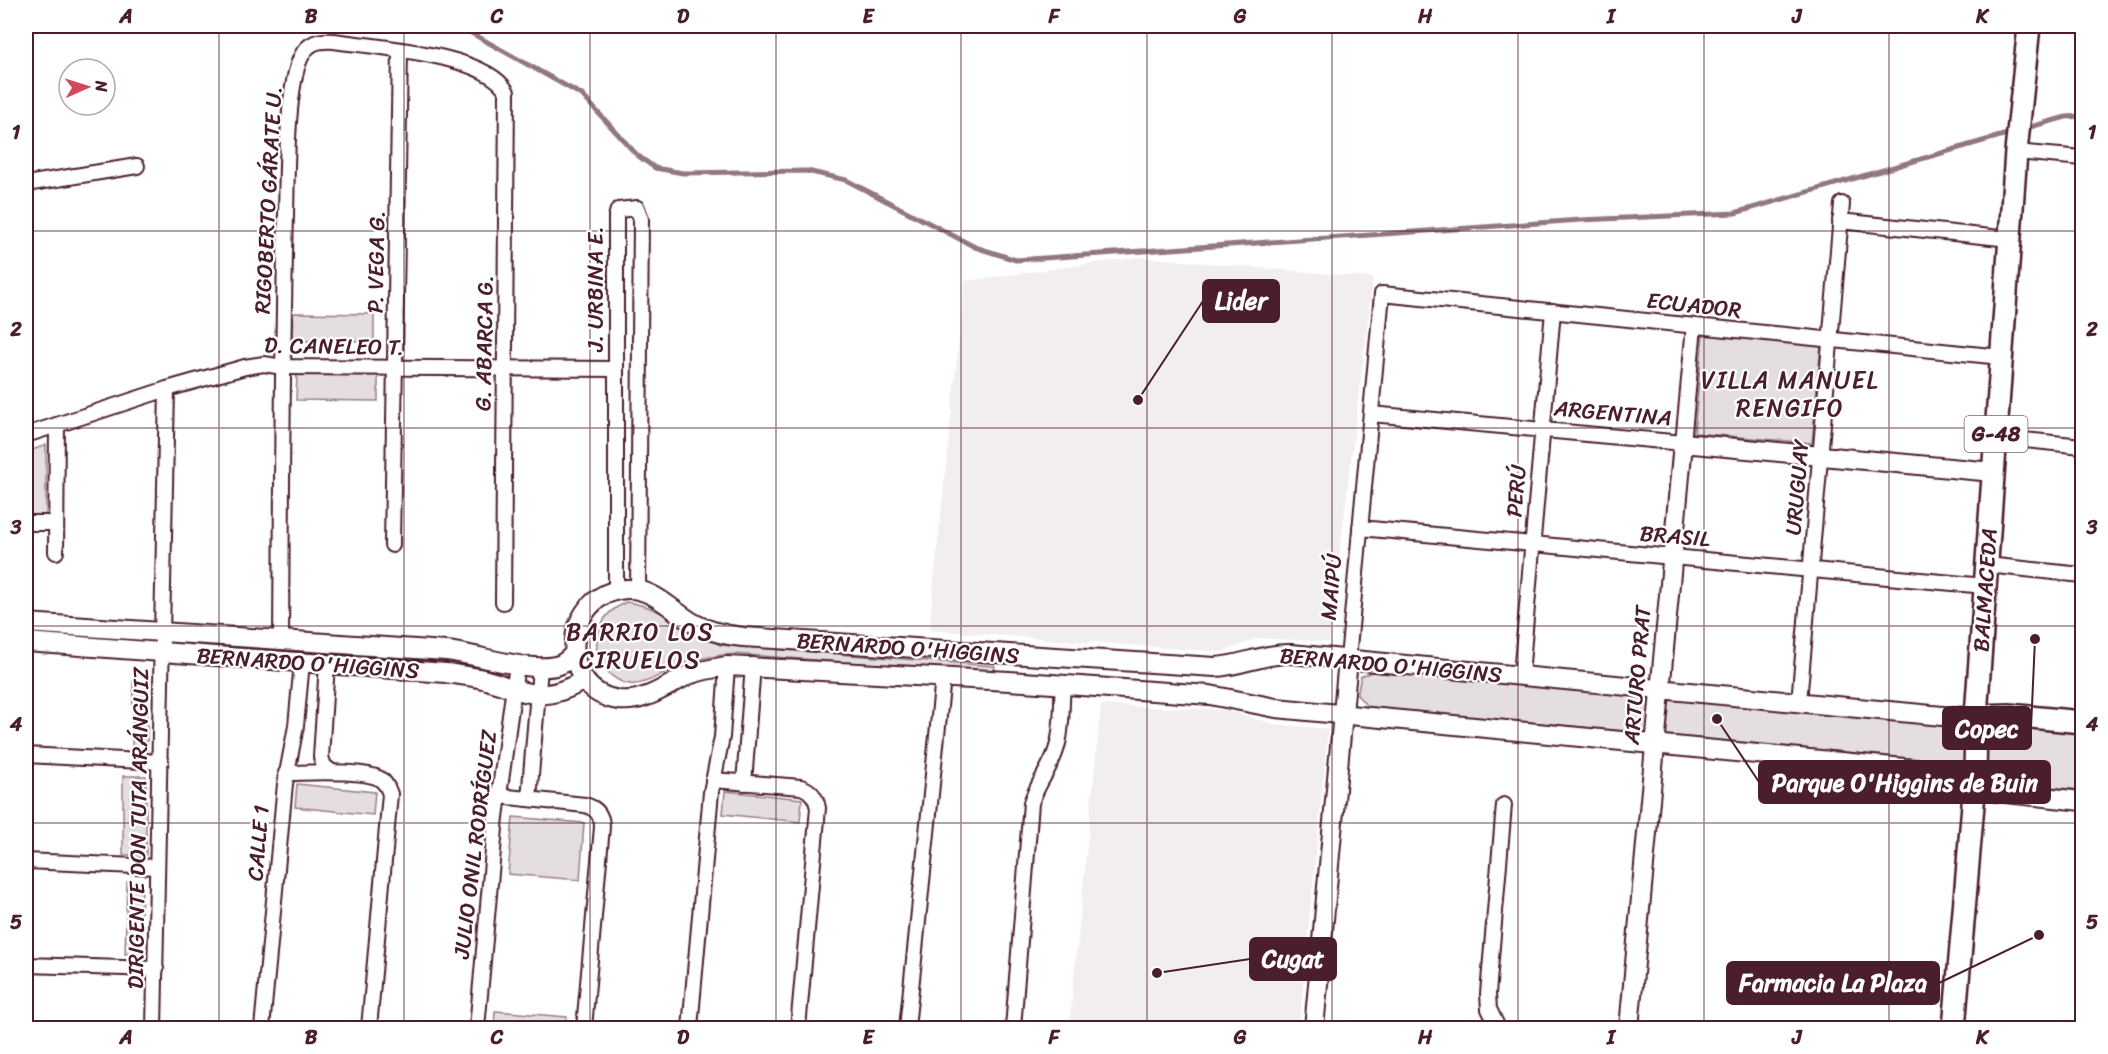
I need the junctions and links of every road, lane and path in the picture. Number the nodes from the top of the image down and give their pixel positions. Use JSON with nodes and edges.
{"nodes":[{"id":1,"x":2029,"y":26,"type":"edge"},
{"id":2,"x":400,"y":51,"type":"junction"},
{"id":3,"x":2017,"y":138,"type":"junction"},
{"id":4,"x":2082,"y":158,"type":"edge"},
{"id":5,"x":137,"y":166,"type":"dead end"},
{"id":6,"x":26,"y":184,"type":"edge"},
{"id":7,"x":1842,"y":204,"type":"dead end"},
{"id":8,"x":1840,"y":221,"type":"junction"},
{"id":9,"x":2010,"y":240,"type":"junction"},
{"id":10,"x":1382,"y":294,"type":"joint"},
{"id":11,"x":1553,"y":311,"type":"junction"},
{"id":12,"x":1694,"y":326,"type":"junction"},
{"id":13,"x":1830,"y":339,"type":"junction"},
{"id":14,"x":2001,"y":357,"type":"junction"},
{"id":15,"x":283,"y":367,"type":"junction"},
{"id":16,"x":395,"y":368,"type":"junction"},
{"id":17,"x":506,"y":369,"type":"junction"},
{"id":18,"x":616,"y":369,"type":"junction"},
{"id":19,"x":167,"y":389,"type":"junction"},
{"id":20,"x":1371,"y":414,"type":"junction"},
{"id":21,"x":57,"y":425,"type":"junction"},
{"id":22,"x":1543,"y":430,"type":"junction"},
{"id":23,"x":26,"y":435,"type":"edge"},
{"id":24,"x":1996,"y":437,"type":"junction"},
{"id":25,"x":1683,"y":443,"type":"junction"},
{"id":26,"x":2082,"y":446,"type":"edge"},
{"id":27,"x":1820,"y":456,"type":"junction"},
{"id":28,"x":1993,"y":472,"type":"junction"},
{"id":29,"x":26,"y":522,"type":"edge"},
{"id":30,"x":56,"y":523,"type":"junction"},
{"id":31,"x":1360,"y":528,"type":"junction"},
{"id":32,"x":1533,"y":544,"type":"junction"},
{"id":33,"x":392,"y":545,"type":"dead end"},
{"id":34,"x":56,"y":552,"type":"dead end"},
{"id":35,"x":1671,"y":557,"type":"junction"},
{"id":36,"x":1810,"y":570,"type":"junction"},
{"id":37,"x":2082,"y":575,"type":"edge"},
{"id":38,"x":1986,"y":576,"type":"junction"},
{"id":39,"x":616,"y":590,"type":"junction"},
{"id":40,"x":638,"y":590,"type":"junction"},
{"id":41,"x":503,"y":602,"type":"dead end"},
{"id":42,"x":26,"y":623,"type":"edge"},
{"id":43,"x":163,"y":633,"type":"junction"},
{"id":44,"x":26,"y":642,"type":"edge"},
{"id":45,"x":281,"y":642,"type":"junction"},
{"id":46,"x":907,"y":648,"type":"junction"},
{"id":47,"x":163,"y":652,"type":"junction"},
{"id":48,"x":574,"y":654,"type":"junction"},
{"id":49,"x":1010,"y":655,"type":"junction"},
{"id":50,"x":1348,"y":659,"type":"junction"},
{"id":51,"x":302,"y":662,"type":"junction"},
{"id":52,"x":327,"y":664,"type":"junction"},
{"id":53,"x":517,"y":665,"type":"junction"},
{"id":54,"x":753,"y":665,"type":"junction"},
{"id":55,"x":727,"y":666,"type":"junction"},
{"id":56,"x":540,"y":668,"type":"junction"},
{"id":57,"x":905,"y":675,"type":"junction"},
{"id":58,"x":1521,"y":675,"type":"junction"},
{"id":59,"x":943,"y":677,"type":"junction"},
{"id":60,"x":584,"y":680,"type":"junction"},
{"id":61,"x":1009,"y":681,"type":"junction"},
{"id":62,"x":1063,"y":685,"type":"junction"},
{"id":63,"x":1659,"y":689,"type":"junction"},
{"id":64,"x":514,"y":691,"type":"junction"},
{"id":65,"x":538,"y":695,"type":"junction"},
{"id":66,"x":1799,"y":702,"type":"junction"},
{"id":67,"x":1342,"y":714,"type":"junction"},
{"id":68,"x":1976,"y":716,"type":"junction"},
{"id":69,"x":2082,"y":722,"type":"edge"},
{"id":70,"x":1655,"y":743,"type":"junction"},
{"id":71,"x":26,"y":755,"type":"edge"},
{"id":72,"x":161,"y":762,"type":"junction"},
{"id":73,"x":332,"y":772,"type":"junction"},
{"id":74,"x":286,"y":773,"type":"junction"},
{"id":75,"x":713,"y":780,"type":"junction"},
{"id":76,"x":1975,"y":782,"type":"junction"},
{"id":77,"x":744,"y":783,"type":"junction"},
{"id":78,"x":498,"y":796,"type":"junction"},
{"id":79,"x":529,"y":799,"type":"junction"},
{"id":80,"x":2082,"y":801,"type":"edge"},
{"id":81,"x":1504,"y":805,"type":"dead end"},
{"id":82,"x":26,"y":861,"type":"edge"},
{"id":83,"x":158,"y":867,"type":"junction"},
{"id":84,"x":26,"y":965,"type":"edge"},
{"id":85,"x":156,"y":969,"type":"junction"},
{"id":86,"x":154,"y":1026,"type":"edge"},
{"id":87,"x":262,"y":1029,"type":"edge"},
{"id":88,"x":369,"y":1029,"type":"edge"},
{"id":89,"x":477,"y":1029,"type":"edge"},
{"id":90,"x":584,"y":1029,"type":"edge"},
{"id":91,"x":690,"y":1029,"type":"edge"},
{"id":92,"x":798,"y":1029,"type":"edge"},
{"id":93,"x":908,"y":1029,"type":"edge"},
{"id":94,"x":1013,"y":1029,"type":"edge"},
{"id":95,"x":1314,"y":1029,"type":"edge"},
{"id":96,"x":1498,"y":1029,"type":"edge"},
{"id":97,"x":1629,"y":1029,"type":"edge"},
{"id":98,"x":1954,"y":1029,"type":"edge"}],
"edges":[{"from":1,"to":3,"type":"main road","number":"G-48"},
{"from":2,"to":15,"type":"street","name":"RIGOBERTO GÁRATE U."},
{"from":2,"to":16,"type":"street","name":"P. VEGA G."},
{"from":2,"to":17,"type":"street","name":"G. ABARCA G."},
{"from":3,"to":4,"type":"street"},
{"from":3,"to":9,"type":"main road","name":"BALMACEDA","number":"G-48"},
{"from":5,"to":6,"type":"street"},
{"from":7,"to":8,"type":"street","name":"URUGUAY"},
{"from":8,"to":9,"type":"street"},
{"from":8,"to":13,"type":"street","name":"URUGUAY"},
{"from":9,"to":14,"type":"main road","name":"BALMACEDA","number":"G-48"},
{"from":10,"to":11,"type":"street","name":"ECUADOR"},
{"from":10,"to":20,"type":"street","name":"MAIPÚ"},
{"from":11,"to":12,"type":"street","name":"ECUADOR"},
{"from":11,"to":22,"type":"street","name":"PERÚ"},
{"from":12,"to":13,"type":"street","name":"ECUADOR"},
{"from":12,"to":25,"type":"street","name":"ARTURO PRAT"},
{"from":13,"to":14,"type":"street","name":"ECUADOR"},
{"from":13,"to":27,"type":"street","name":"URUGUAY"},
{"from":14,"to":24,"type":"main road","name":"BALMACEDA","number":"G-48"},
{"from":15,"to":16,"type":"street","name":"D. CANELEO T."},
{"from":15,"to":19,"type":"street","name":"D. CANELEO T."},
{"from":15,"to":45,"type":"street","name":"RIGOBERTO GÁRATE U."},
{"from":16,"to":17,"type":"street","name":"D. CANELEO T."},
{"from":16,"to":33,"type":"street","name":"P. VEGA G."},
{"from":17,"to":18,"type":"street","name":"D. CANELEO T."},
{"from":17,"to":41,"type":"street","name":"G. ABARCA G."},
{"from":18,"to":39,"type":"street","name":"J. URBINA E."},
{"from":18,"to":40,"type":"street","name":"J. URBINA E."},
{"from":19,"to":21,"type":"street","name":"D. CANELEO T."},
{"from":19,"to":43,"type":"street","name":"DIRIGENTE DON TUTA ARÁNGUIZ"},
{"from":20,"to":22,"type":"street","name":"ARGENTINA"},
{"from":20,"to":31,"type":"street","name":"MAIPÚ"},
{"from":21,"to":23,"type":"street","name":"D. CANELEO T."},
{"from":21,"to":30,"type":"street"},
{"from":22,"to":25,"type":"street","name":"ARGENTINA"},
{"from":22,"to":32,"type":"street","name":"PERÚ"},
{"from":24,"to":26,"type":"street"},
{"from":24,"to":28,"type":"main road","name":"BALMACEDA","number":"G-48"},
{"from":25,"to":27,"type":"street","name":"ARGENTINA"},
{"from":25,"to":35,"type":"street","name":"ARTURO PRAT"},
{"from":27,"to":28,"type":"street","name":"ARGENTINA"},
{"from":27,"to":36,"type":"street","name":"URUGUAY"},
{"from":28,"to":38,"type":"main road","name":"BALMACEDA","number":"G-48"},
{"from":29,"to":30,"type":"street"},
{"from":30,"to":34,"type":"street"},
{"from":31,"to":32,"type":"street","name":"BRASIL"},
{"from":31,"to":50,"type":"street","name":"MAIPÚ"},
{"from":32,"to":35,"type":"street","name":"BRASIL"},
{"from":32,"to":58,"type":"street","name":"PERÚ"},
{"from":35,"to":36,"type":"street","name":"BRASIL"},
{"from":35,"to":63,"type":"street","name":"ARTURO PRAT"},
{"from":36,"to":38,"type":"street","name":"BRASIL"},
{"from":36,"to":66,"type":"street","name":"URUGUAY"},
{"from":37,"to":38,"type":"street","name":"BRASIL"},
{"from":38,"to":68,"type":"main road","name":"BALMACEDA","number":"G-48"},
{"from":39,"to":40,"type":"street","name":"BERNARDO O'HIGGINS"},
{"from":39,"to":48,"type":"street"},
{"from":40,"to":46,"type":"street","name":"BERNARDO O'HIGGINS"},
{"from":42,"to":43,"type":"street","name":"BERNARDO O'HIGGINS"},
{"from":43,"to":45,"type":"street","name":"BERNARDO O'HIGGINS"},
{"from":43,"to":47,"type":"street","name":"DIRIGENTE DON TUTA ARÁNGUIZ"},
{"from":44,"to":47,"type":"street","name":"BERNARDO O'HIGGINS"},
{"from":45,"to":53,"type":"street","name":"BERNARDO O'HIGGINS"},
{"from":46,"to":49,"type":"street","name":"BERNARDO O'HIGGINS"},
{"from":46,"to":57,"type":"street"},
{"from":47,"to":51,"type":"street","name":"BERNARDO O'HIGGINS"},
{"from":47,"to":72,"type":"street","name":"DIRIGENTE DON TUTA ARÁNGUIZ"},
{"from":48,"to":56,"type":"street","name":"BERNARDO O'HIGGINS"},
{"from":48,"to":60,"type":"street"},
{"from":49,"to":50,"type":"street","name":"BERNARDO O'HIGGINS"},
{"from":49,"to":61,"type":"street"},
{"from":50,"to":58,"type":"street","name":"BERNARDO O'HIGGINS"},
{"from":50,"to":67,"type":"street","name":"MAIPÚ"},
{"from":51,"to":52,"type":"street","name":"BERNARDO O'HIGGINS"},
{"from":51,"to":74,"type":"street","name":"CALLE 1"},
{"from":52,"to":64,"type":"street","name":"BERNARDO O'HIGGINS"},
{"from":52,"to":73,"type":"street"},
{"from":53,"to":56,"type":"street","name":"BERNARDO O'HIGGINS"},
{"from":53,"to":64,"type":"street","name":"JULIO ONIL RODRÍGUEZ"},
{"from":54,"to":55,"type":"street","name":"BERNARDO O'HIGGINS"},
{"from":54,"to":57,"type":"street","name":"BERNARDO O'HIGGINS"},
{"from":54,"to":77,"type":"street"},
{"from":55,"to":60,"type":"street","name":"BERNARDO O'HIGGINS"},
{"from":55,"to":75,"type":"street"},
{"from":56,"to":65,"type":"street"},
{"from":57,"to":59,"type":"street","name":"BERNARDO O'HIGGINS"},
{"from":58,"to":63,"type":"street","name":"BERNARDO O'HIGGINS"},
{"from":59,"to":61,"type":"street","name":"BERNARDO O'HIGGINS"},
{"from":59,"to":93,"type":"street"},
{"from":60,"to":65,"type":"street","name":"BERNARDO O'HIGGINS"},
{"from":61,"to":62,"type":"street","name":"BERNARDO O'HIGGINS"},
{"from":62,"to":67,"type":"street","name":"BERNARDO O'HIGGINS"},
{"from":62,"to":94,"type":"street"},
{"from":63,"to":66,"type":"street","name":"BERNARDO O'HIGGINS"},
{"from":63,"to":70,"type":"street","name":"ARTURO PRAT"},
{"from":64,"to":65,"type":"street","name":"BERNARDO O'HIGGINS"},
{"from":64,"to":78,"type":"street","name":"JULIO ONIL RODRÍGUEZ"},
{"from":65,"to":79,"type":"street"},
{"from":66,"to":68,"type":"street","name":"BERNARDO O'HIGGINS"},
{"from":67,"to":70,"type":"street","name":"BERNARDO O'HIGGINS"},
{"from":67,"to":95,"type":"street","name":"MAIPÚ"},
{"from":68,"to":69,"type":"main road","name":"BERNARDO O'HIGGINS"},
{"from":68,"to":76,"type":"main road","name":"BALMACEDA"},
{"from":70,"to":76,"type":"street","name":"BERNARDO O'HIGGINS"},
{"from":70,"to":97,"type":"street","name":"ARTURO PRAT"},
{"from":71,"to":72,"type":"street"},
{"from":72,"to":83,"type":"street","name":"DIRIGENTE DON TUTA ARÁNGUIZ"},
{"from":73,"to":74,"type":"street"},
{"from":73,"to":88,"type":"street"},
{"from":74,"to":87,"type":"street","name":"CALLE 1"},
{"from":75,"to":77,"type":"street"},
{"from":75,"to":91,"type":"street"},
{"from":76,"to":80,"type":"street","name":"BERNARDO O'HIGGINS"},
{"from":76,"to":98,"type":"main road","name":"BALMACEDA"},
{"from":77,"to":92,"type":"street"},
{"from":78,"to":79,"type":"street"},
{"from":78,"to":89,"type":"street","name":"JULIO ONIL RODRÍGUEZ"},
{"from":79,"to":90,"type":"street"},
{"from":81,"to":96,"type":"street"},
{"from":82,"to":83,"type":"street"},
{"from":83,"to":85,"type":"street","name":"DIRIGENTE DON TUTA ARÁNGUIZ"},
{"from":84,"to":85,"type":"street"},
{"from":85,"to":86,"type":"street","name":"DIRIGENTE DON TUTA ARÁNGUIZ"}]}
